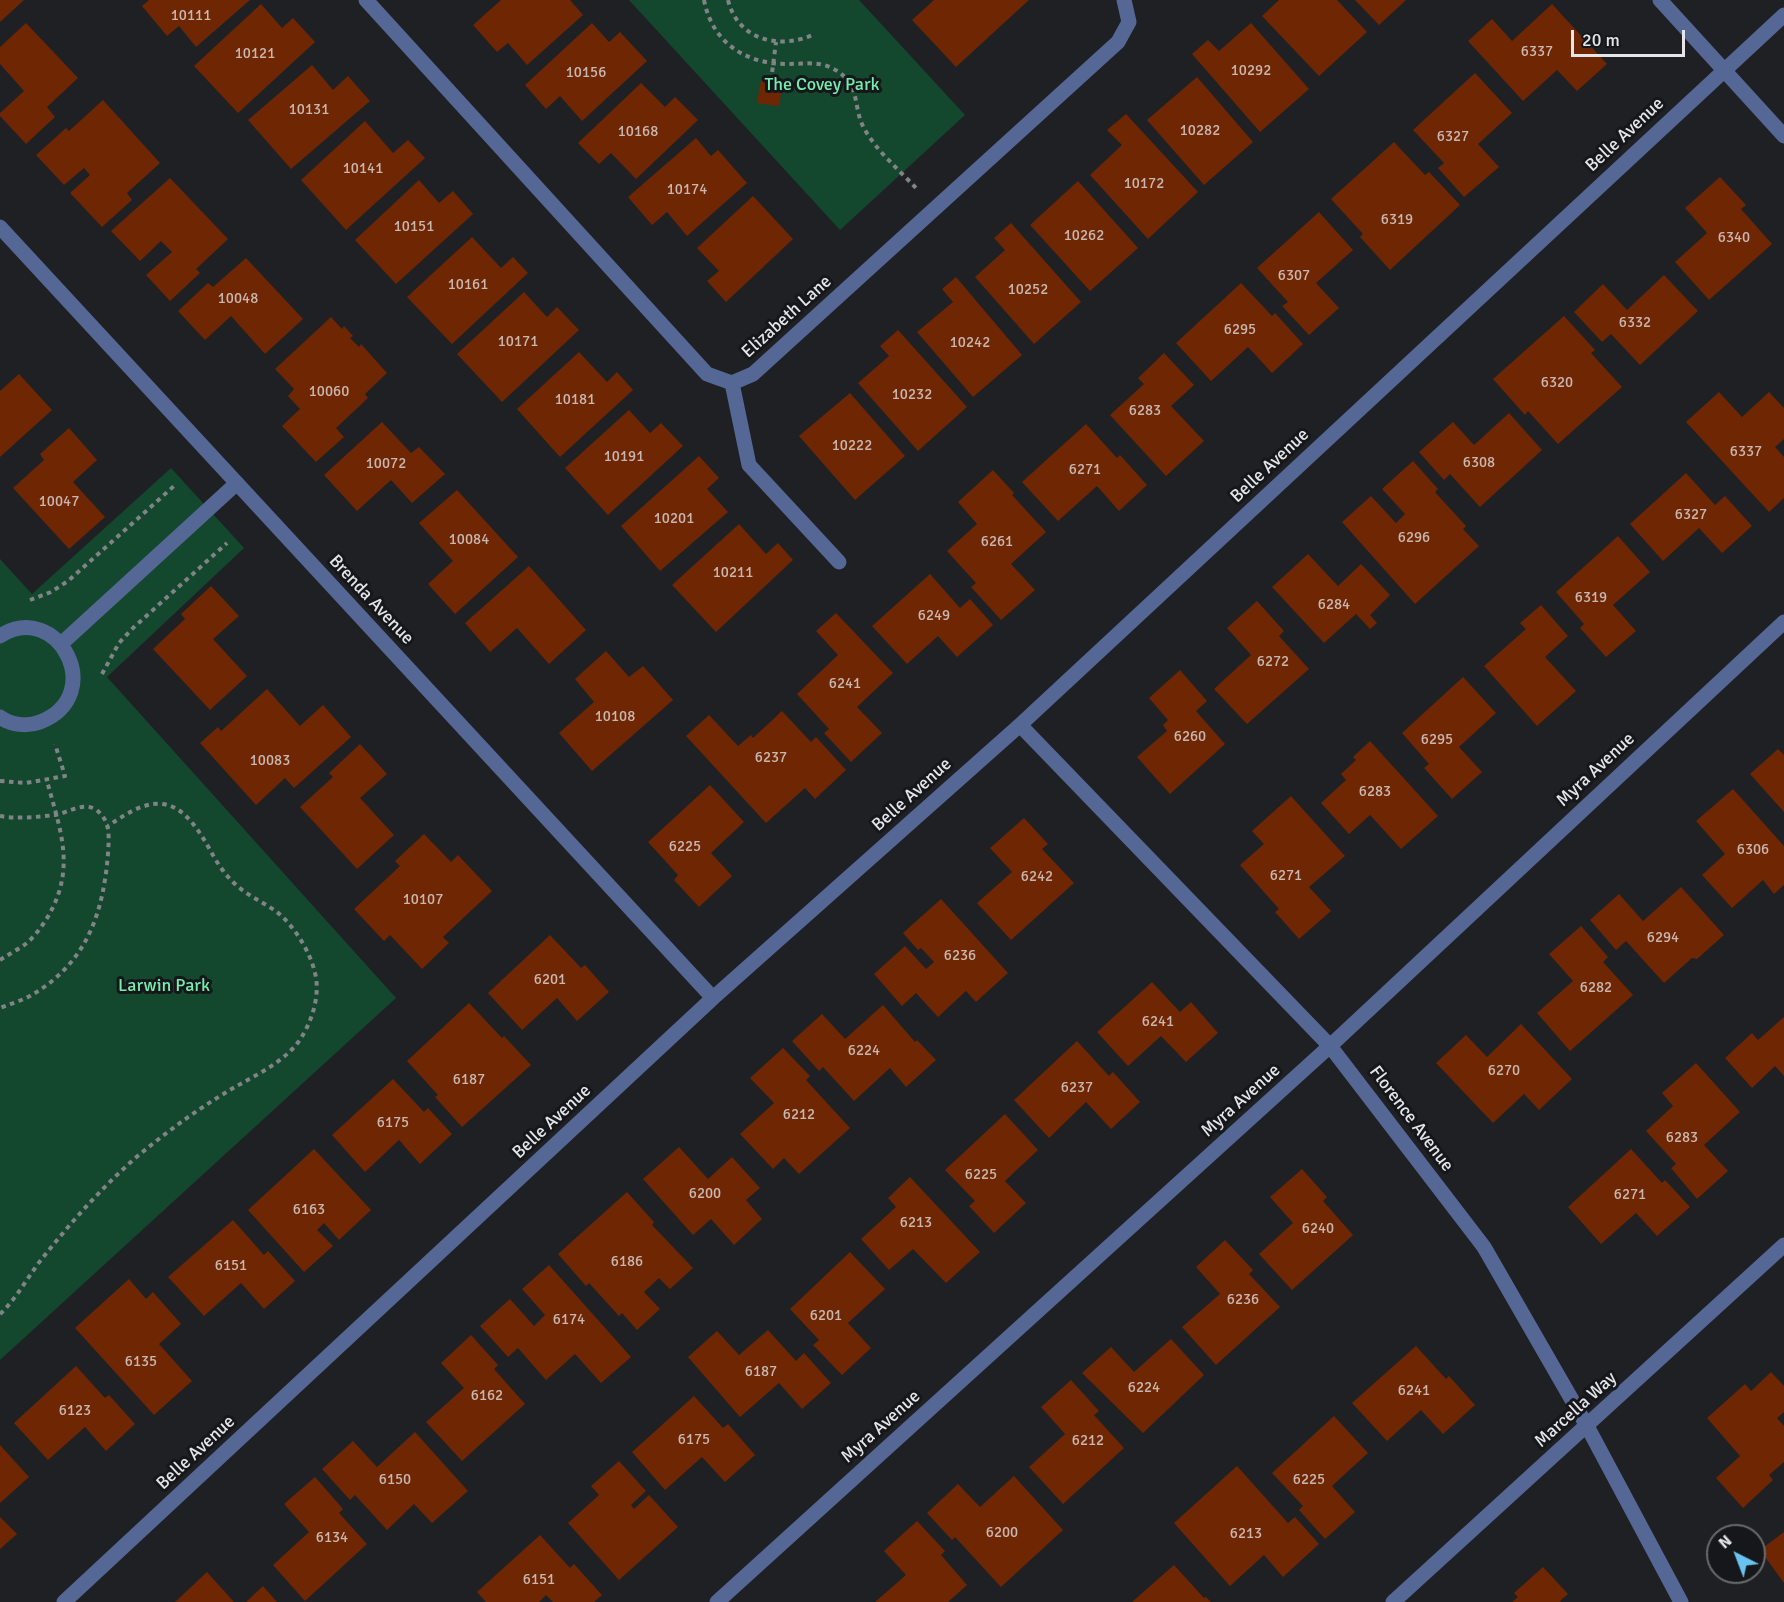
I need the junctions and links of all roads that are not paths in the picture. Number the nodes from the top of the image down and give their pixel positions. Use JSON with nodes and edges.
{"nodes":[{"id":1,"x":366,"y":0,"type":"edge"},
{"id":2,"x":1124,"y":0,"type":"edge"},
{"id":3,"x":1660,"y":0,"type":"edge"},
{"id":4,"x":1784,"y":15,"type":"edge"},
{"id":5,"x":1724,"y":70,"type":"junction"},
{"id":6,"x":1784,"y":136,"type":"edge"},
{"id":7,"x":0,"y":227,"type":"edge"},
{"id":8,"x":732,"y":383,"type":"junction"},
{"id":9,"x":237,"y":483,"type":"junction"},
{"id":10,"x":839,"y":562,"type":"dead end"},
{"id":11,"x":1784,"y":622,"type":"edge"},
{"id":12,"x":0,"y":636,"type":"edge"},
{"id":13,"x":61,"y":644,"type":"junction"},
{"id":14,"x":0,"y":717,"type":"edge"},
{"id":15,"x":1020,"y":725,"type":"junction"},
{"id":16,"x":713,"y":998,"type":"junction"},
{"id":17,"x":1330,"y":1046,"type":"junction"},
{"id":18,"x":1784,"y":1245,"type":"edge"},
{"id":19,"x":1587,"y":1426,"type":"junction"},
{"id":20,"x":64,"y":1602,"type":"edge"},
{"id":21,"x":717,"y":1602,"type":"edge"},
{"id":22,"x":1393,"y":1602,"type":"edge"},
{"id":23,"x":1681,"y":1602,"type":"edge"}],
"edges":[{"from":1,"to":8,"type":"street"},
{"from":2,"to":8,"type":"street","name":"Elizabeth Lane"},
{"from":3,"to":5,"type":"street"},
{"from":4,"to":5,"type":"street","name":"Belle Avenue"},
{"from":5,"to":6,"type":"street"},
{"from":5,"to":15,"type":"street","name":"Belle Avenue"},
{"from":7,"to":9,"type":"street","name":"Brenda Avenue"},
{"from":8,"to":10,"type":"street"},
{"from":9,"to":13,"type":"street"},
{"from":9,"to":16,"type":"street","name":"Brenda Avenue"},
{"from":11,"to":17,"type":"street","name":"Myra Avenue"},
{"from":12,"to":13,"type":"street"},
{"from":13,"to":14,"type":"street"},
{"from":15,"to":16,"type":"street","name":"Belle Avenue"},
{"from":15,"to":17,"type":"street","name":"Florence Avenue"},
{"from":16,"to":20,"type":"street","name":"Belle Avenue"},
{"from":17,"to":19,"type":"street","name":"Florence Avenue"},
{"from":17,"to":21,"type":"street","name":"Myra Avenue"},
{"from":18,"to":19,"type":"street","name":"Marcella Way"},
{"from":19,"to":22,"type":"street","name":"Marcella Way"},
{"from":19,"to":23,"type":"street","name":"Florence Avenue"}]}
